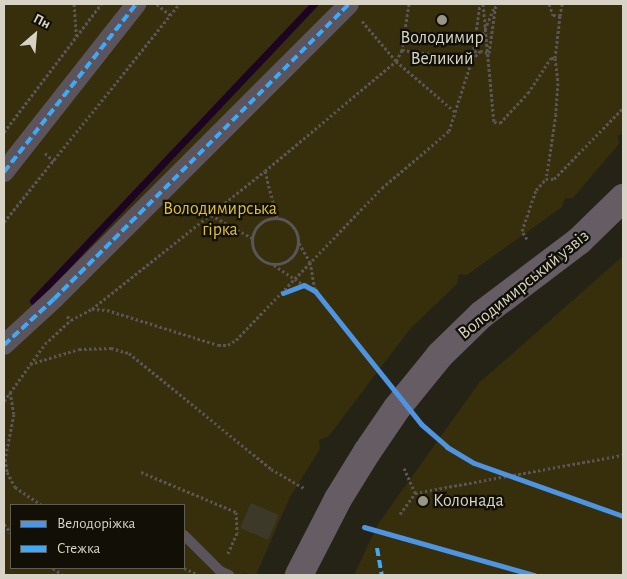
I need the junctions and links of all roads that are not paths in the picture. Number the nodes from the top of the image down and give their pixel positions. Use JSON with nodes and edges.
{"nodes":[{"id":1,"x":136,"y":4,"type":"edge"},
{"id":2,"x":355,"y":10,"type":"edge"},
{"id":3,"x":4,"y":172,"type":"edge"},
{"id":4,"x":623,"y":198,"type":"edge"},
{"id":5,"x":4,"y":345,"type":"edge"},
{"id":6,"x":185,"y":536,"type":"edge"},
{"id":7,"x":224,"y":573,"type":"edge"},
{"id":8,"x":299,"y":575,"type":"edge"}],
"edges":[{"from":1,"to":3,"type":"street"},
{"from":2,"to":5,"type":"street"},
{"from":4,"to":8,"type":"main road","name":"Володимирський узвіз"},
{"from":6,"to":7,"type":"lane"}]}
